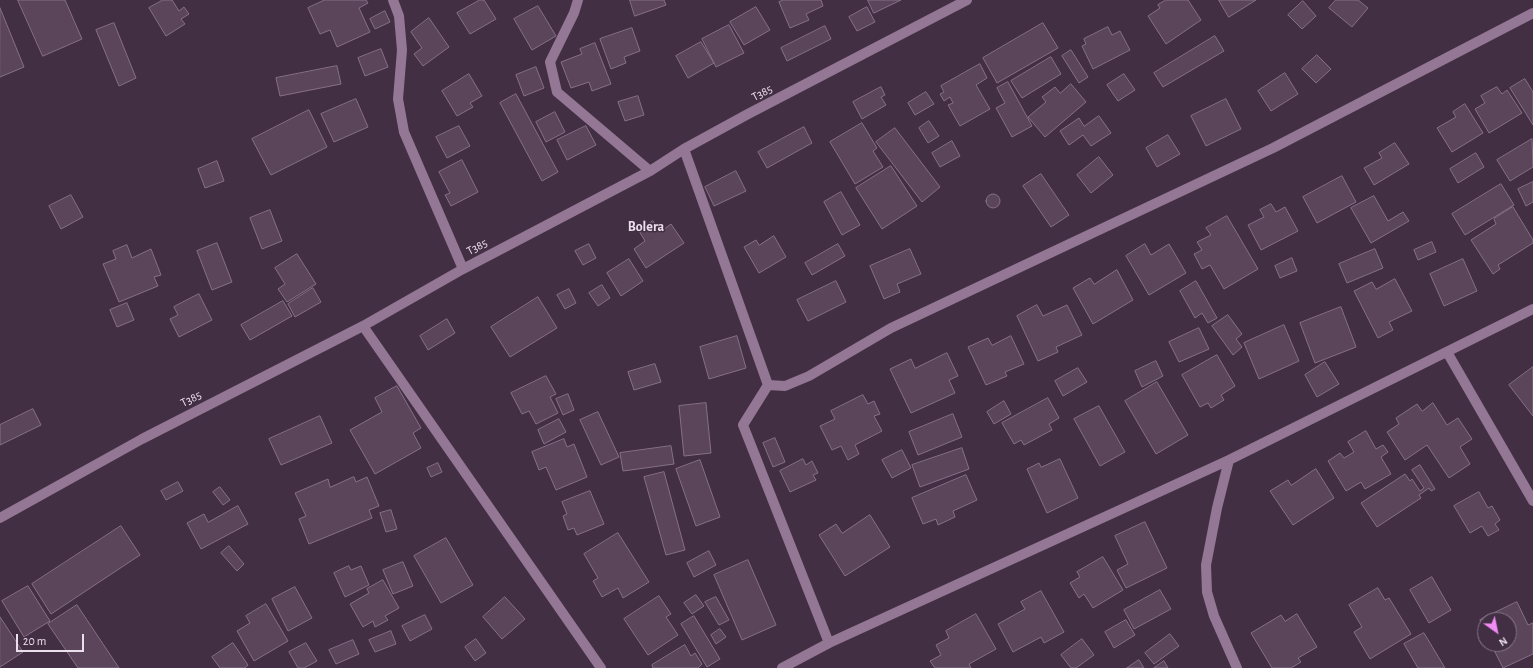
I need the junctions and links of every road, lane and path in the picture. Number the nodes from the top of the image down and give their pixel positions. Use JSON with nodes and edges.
{"nodes":[{"id":1,"x":393,"y":0,"type":"edge"},
{"id":2,"x":578,"y":0,"type":"edge"},
{"id":3,"x":967,"y":0,"type":"edge"},
{"id":4,"x":1533,"y":13,"type":"edge"},
{"id":5,"x":684,"y":149,"type":"junction"},
{"id":6,"x":650,"y":171,"type":"junction"},
{"id":7,"x":463,"y":269,"type":"junction"},
{"id":8,"x":1533,"y":309,"type":"edge"},
{"id":9,"x":363,"y":326,"type":"junction"},
{"id":10,"x":1447,"y":352,"type":"junction"},
{"id":11,"x":768,"y":385,"type":"junction"},
{"id":12,"x":1229,"y":460,"type":"junction"},
{"id":13,"x":1533,"y":501,"type":"edge"},
{"id":14,"x":0,"y":518,"type":"edge"},
{"id":15,"x":829,"y":643,"type":"junction"},
{"id":16,"x":601,"y":668,"type":"edge"},
{"id":17,"x":782,"y":668,"type":"edge"},
{"id":18,"x":1238,"y":668,"type":"edge"}],
"edges":[{"from":1,"to":7,"type":"street"},
{"from":2,"to":6,"type":"street"},
{"from":3,"to":5,"type":"street","name":"T385","number":"T385"},
{"from":4,"to":11,"type":"street"},
{"from":5,"to":6,"type":"street","name":"T385","number":"T385"},
{"from":5,"to":11,"type":"street"},
{"from":6,"to":7,"type":"street","name":"T385","number":"T385"},
{"from":7,"to":9,"type":"street","name":"T385","number":"T385"},
{"from":8,"to":10,"type":"street"},
{"from":9,"to":14,"type":"street","name":"T385","number":"T385"},
{"from":9,"to":16,"type":"street"},
{"from":10,"to":12,"type":"street"},
{"from":10,"to":13,"type":"street"},
{"from":11,"to":15,"type":"street"},
{"from":12,"to":15,"type":"street"},
{"from":12,"to":18,"type":"street"},
{"from":15,"to":17,"type":"street"}]}
